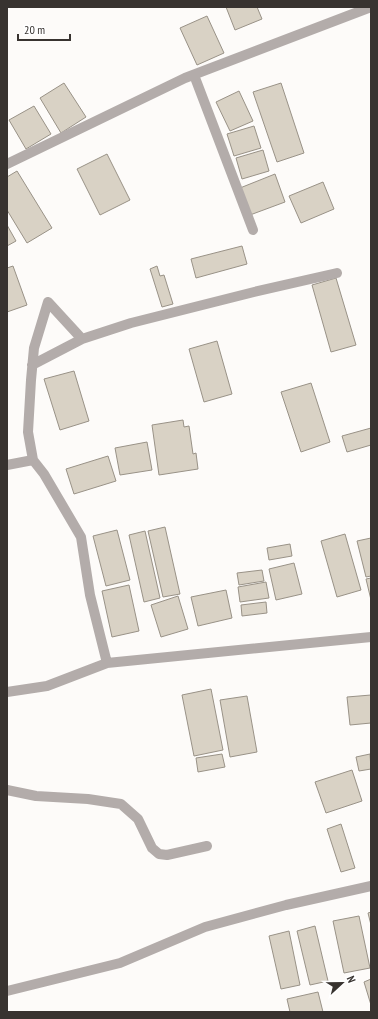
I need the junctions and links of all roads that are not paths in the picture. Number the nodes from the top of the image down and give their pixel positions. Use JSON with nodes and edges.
{"nodes":[{"id":1,"x":371,"y":7,"type":"edge"},
{"id":2,"x":194,"y":75,"type":"junction"},
{"id":3,"x":7,"y":164,"type":"edge"},
{"id":4,"x":253,"y":230,"type":"dead end"},
{"id":5,"x":337,"y":273,"type":"dead end"},
{"id":6,"x":82,"y":339,"type":"junction"},
{"id":7,"x":32,"y":365,"type":"junction"},
{"id":8,"x":33,"y":460,"type":"junction"},
{"id":9,"x":7,"y":465,"type":"edge"},
{"id":10,"x":371,"y":637,"type":"edge"},
{"id":11,"x":107,"y":663,"type":"junction"},
{"id":12,"x":7,"y":692,"type":"edge"},
{"id":13,"x":7,"y":790,"type":"edge"},
{"id":14,"x":207,"y":846,"type":"dead end"},
{"id":15,"x":371,"y":886,"type":"edge"},
{"id":16,"x":7,"y":991,"type":"edge"}],
"edges":[{"from":1,"to":2,"type":"street"},
{"from":2,"to":3,"type":"street"},
{"from":2,"to":4,"type":"street"},
{"from":5,"to":6,"type":"street"},
{"from":6,"to":7,"type":"street"},
{"from":6,"to":7,"type":"street"},
{"from":7,"to":8,"type":"street"},
{"from":8,"to":9,"type":"street"},
{"from":8,"to":11,"type":"street"},
{"from":10,"to":11,"type":"street"},
{"from":11,"to":12,"type":"street"},
{"from":13,"to":14,"type":"street"},
{"from":15,"to":16,"type":"street"}]}
